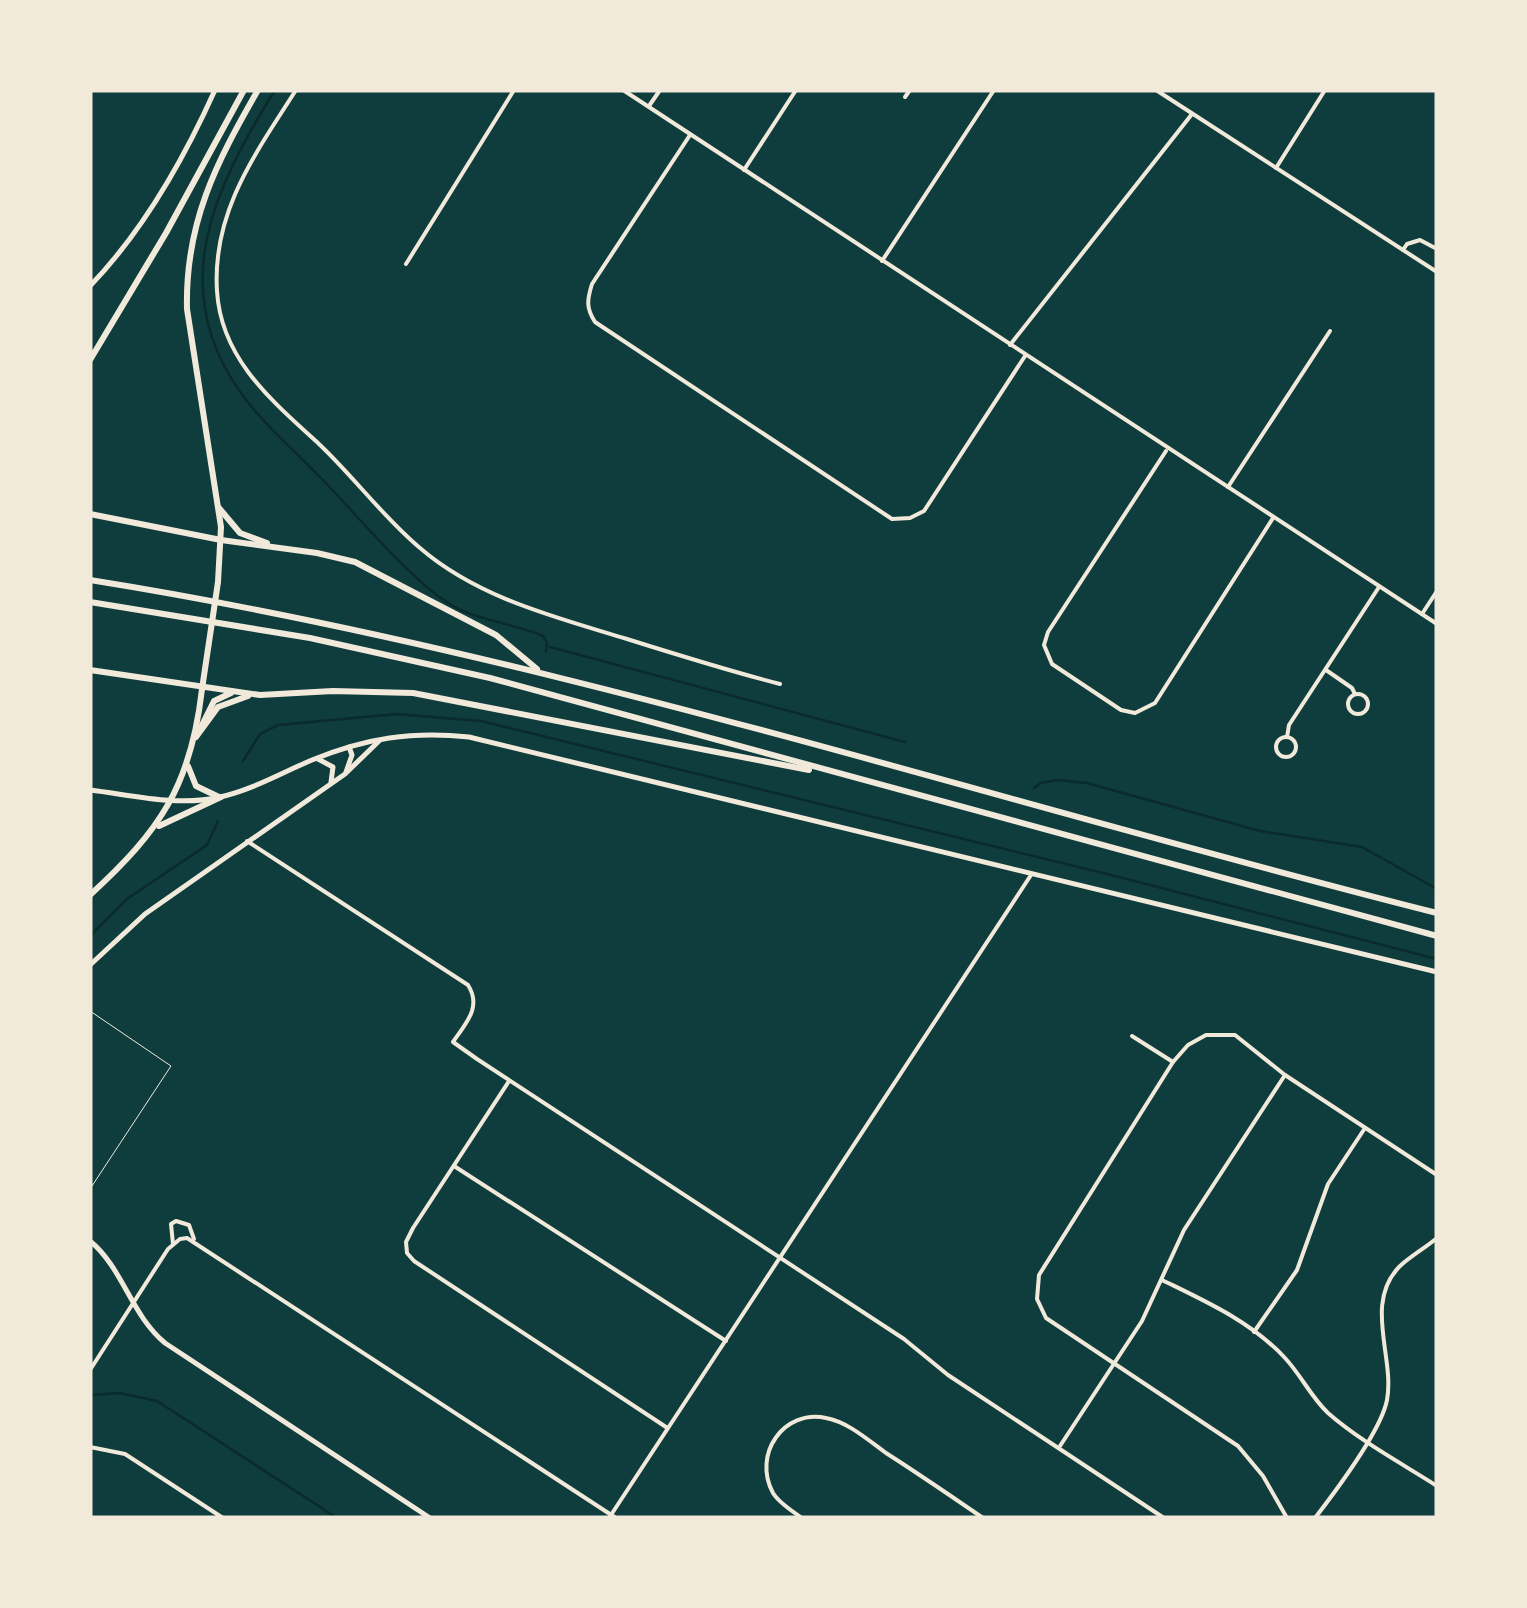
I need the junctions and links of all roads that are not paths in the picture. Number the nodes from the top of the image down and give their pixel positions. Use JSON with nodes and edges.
{"nodes":[{"id":1,"x":215,"y":90,"type":"edge"},
{"id":2,"x":244,"y":90,"type":"edge"},
{"id":3,"x":258,"y":90,"type":"edge"},
{"id":4,"x":296,"y":90,"type":"edge"},
{"id":5,"x":514,"y":90,"type":"edge"},
{"id":6,"x":624,"y":90,"type":"edge"},
{"id":7,"x":660,"y":90,"type":"edge"},
{"id":8,"x":796,"y":90,"type":"edge"},
{"id":9,"x":910,"y":90,"type":"edge"},
{"id":10,"x":994,"y":90,"type":"edge"},
{"id":11,"x":1156,"y":90,"type":"edge"},
{"id":12,"x":1325,"y":90,"type":"edge"},
{"id":13,"x":905,"y":97,"type":"dead end"},
{"id":14,"x":649,"y":106,"type":"junction"},
{"id":15,"x":1192,"y":114,"type":"junction"},
{"id":16,"x":690,"y":135,"type":"junction"},
{"id":17,"x":1276,"y":168,"type":"junction"},
{"id":18,"x":744,"y":170,"type":"junction"},
{"id":19,"x":1437,"y":249,"type":"edge"},
{"id":20,"x":1402,"y":250,"type":"junction"},
{"id":21,"x":882,"y":261,"type":"junction"},
{"id":22,"x":406,"y":264,"type":"dead end"},
{"id":23,"x":1437,"y":272,"type":"edge"},
{"id":24,"x":90,"y":286,"type":"edge"},
{"id":25,"x":1330,"y":331,"type":"dead end"},
{"id":26,"x":1010,"y":345,"type":"junction"},
{"id":27,"x":1026,"y":355,"type":"junction"},
{"id":28,"x":90,"y":360,"type":"edge"},
{"id":29,"x":1167,"y":450,"type":"junction"},
{"id":30,"x":1228,"y":486,"type":"junction"},
{"id":31,"x":219,"y":508,"type":"junction"},
{"id":32,"x":90,"y":514,"type":"edge"},
{"id":33,"x":1273,"y":518,"type":"junction"},
{"id":34,"x":221,"y":540,"type":"junction"},
{"id":35,"x":282,"y":548,"type":"junction"},
{"id":36,"x":90,"y":580,"type":"edge"},
{"id":37,"x":1378,"y":587,"type":"junction"},
{"id":38,"x":1437,"y":590,"type":"edge"},
{"id":39,"x":90,"y":602,"type":"edge"},
{"id":40,"x":1422,"y":614,"type":"junction"},
{"id":41,"x":1437,"y":624,"type":"edge"},
{"id":42,"x":90,"y":670,"type":"edge"},
{"id":43,"x":538,"y":670,"type":"junction"},
{"id":44,"x":1326,"y":670,"type":"junction"},
{"id":45,"x":780,"y":684,"type":"dead end"},
{"id":46,"x":202,"y":689,"type":"junction"},
{"id":47,"x":233,"y":692,"type":"junction"},
{"id":48,"x":254,"y":694,"type":"junction"},
{"id":49,"x":1355,"y":694,"type":"junction"},
{"id":50,"x":196,"y":737,"type":"junction"},
{"id":51,"x":1287,"y":737,"type":"junction"},
{"id":52,"x":383,"y":738,"type":"junction"},
{"id":53,"x":349,"y":748,"type":"junction"},
{"id":54,"x":314,"y":759,"type":"junction"},
{"id":55,"x":188,"y":764,"type":"junction"},
{"id":56,"x":345,"y":774,"type":"junction"},
{"id":57,"x":850,"y":778,"type":"junction"},
{"id":58,"x":331,"y":783,"type":"junction"},
{"id":59,"x":90,"y":790,"type":"edge"},
{"id":60,"x":220,"y":797,"type":"junction"},
{"id":61,"x":172,"y":801,"type":"junction"},
{"id":62,"x":154,"y":830,"type":"junction"},
{"id":63,"x":246,"y":841,"type":"junction"},
{"id":64,"x":1031,"y":874,"type":"junction"},
{"id":65,"x":90,"y":895,"type":"edge"},
{"id":66,"x":1437,"y":913,"type":"edge"},
{"id":67,"x":1437,"y":936,"type":"edge"},
{"id":68,"x":90,"y":966,"type":"edge"},
{"id":69,"x":1437,"y":972,"type":"edge"},
{"id":70,"x":90,"y":1011,"type":"edge"},
{"id":71,"x":1132,"y":1036,"type":"dead end"},
{"id":72,"x":1173,"y":1062,"type":"junction"},
{"id":73,"x":1285,"y":1075,"type":"junction"},
{"id":74,"x":509,"y":1081,"type":"junction"},
{"id":75,"x":1365,"y":1128,"type":"junction"},
{"id":76,"x":454,"y":1166,"type":"junction"},
{"id":77,"x":1437,"y":1175,"type":"edge"},
{"id":78,"x":90,"y":1189,"type":"edge"},
{"id":79,"x":1437,"y":1238,"type":"edge"},
{"id":80,"x":194,"y":1240,"type":"junction"},
{"id":81,"x":90,"y":1241,"type":"edge"},
{"id":82,"x":173,"y":1244,"type":"junction"},
{"id":83,"x":779,"y":1259,"type":"junction"},
{"id":84,"x":1162,"y":1280,"type":"junction"},
{"id":85,"x":134,"y":1303,"type":"junction"},
{"id":86,"x":1254,"y":1332,"type":"junction"},
{"id":87,"x":726,"y":1341,"type":"junction"},
{"id":88,"x":1112,"y":1364,"type":"junction"},
{"id":89,"x":90,"y":1370,"type":"edge"},
{"id":90,"x":668,"y":1428,"type":"junction"},
{"id":91,"x":1368,"y":1440,"type":"junction"},
{"id":92,"x":90,"y":1447,"type":"edge"},
{"id":93,"x":1059,"y":1448,"type":"junction"},
{"id":94,"x":1437,"y":1486,"type":"edge"},
{"id":95,"x":612,"y":1517,"type":"edge"},
{"id":96,"x":223,"y":1518,"type":"edge"},
{"id":97,"x":430,"y":1518,"type":"edge"},
{"id":98,"x":802,"y":1518,"type":"edge"},
{"id":99,"x":983,"y":1518,"type":"edge"},
{"id":100,"x":1164,"y":1518,"type":"edge"},
{"id":101,"x":1287,"y":1518,"type":"edge"},
{"id":102,"x":1314,"y":1518,"type":"edge"}],
"edges":[{"from":1,"to":24,"type":"street"},
{"from":2,"to":28,"type":"main road"},
{"from":3,"to":31,"type":"main road"},
{"from":4,"to":45,"type":"street"},
{"from":5,"to":22,"type":"street"},
{"from":6,"to":14,"type":"street"},
{"from":7,"to":14,"type":"street"},
{"from":8,"to":18,"type":"street"},
{"from":9,"to":13,"type":"street"},
{"from":10,"to":21,"type":"street"},
{"from":11,"to":15,"type":"street"},
{"from":12,"to":17,"type":"street"},
{"from":14,"to":16,"type":"street"},
{"from":15,"to":17,"type":"street"},
{"from":15,"to":26,"type":"street"},
{"from":16,"to":18,"type":"street"},
{"from":16,"to":27,"type":"street"},
{"from":17,"to":20,"type":"street"},
{"from":18,"to":21,"type":"street"},
{"from":19,"to":20,"type":"street"},
{"from":20,"to":23,"type":"street"},
{"from":21,"to":26,"type":"street"},
{"from":25,"to":30,"type":"street"},
{"from":26,"to":27,"type":"street"},
{"from":27,"to":29,"type":"street"},
{"from":29,"to":30,"type":"street"},
{"from":29,"to":33,"type":"street"},
{"from":30,"to":33,"type":"street"},
{"from":31,"to":34,"type":"main road"},
{"from":31,"to":35,"type":"main road"},
{"from":32,"to":34,"type":"main road"},
{"from":33,"to":37,"type":"street"},
{"from":34,"to":35,"type":"main road"},
{"from":34,"to":46,"type":"main road"},
{"from":35,"to":43,"type":"main road"},
{"from":36,"to":43,"type":"main road"},
{"from":37,"to":40,"type":"street"},
{"from":37,"to":44,"type":"street"},
{"from":38,"to":40,"type":"street"},
{"from":39,"to":57,"type":"main road"},
{"from":40,"to":41,"type":"street"},
{"from":42,"to":46,"type":"main road"},
{"from":43,"to":66,"type":"main road"},
{"from":44,"to":49,"type":"street"},
{"from":44,"to":51,"type":"street"},
{"from":46,"to":47,"type":"main road"},
{"from":46,"to":50,"type":"main road"},
{"from":47,"to":48,"type":"main road"},
{"from":47,"to":50,"type":"main road"},
{"from":48,"to":50,"type":"main road"},
{"from":48,"to":57,"type":"main road"},
{"from":49,"to":49,"type":"street"},
{"from":50,"to":55,"type":"main road"},
{"from":51,"to":51,"type":"street"},
{"from":52,"to":53,"type":"street"},
{"from":52,"to":56,"type":"street"},
{"from":52,"to":64,"type":"street"},
{"from":53,"to":54,"type":"street"},
{"from":53,"to":56,"type":"street"},
{"from":54,"to":58,"type":"street"},
{"from":54,"to":60,"type":"street"},
{"from":55,"to":60,"type":"main road"},
{"from":55,"to":61,"type":"main road"},
{"from":56,"to":58,"type":"street"},
{"from":57,"to":67,"type":"main road"},
{"from":58,"to":63,"type":"street"},
{"from":59,"to":61,"type":"street"},
{"from":60,"to":61,"type":"street"},
{"from":60,"to":62,"type":"main road"},
{"from":61,"to":62,"type":"main road"},
{"from":62,"to":65,"type":"main road"},
{"from":63,"to":68,"type":"street"},
{"from":63,"to":74,"type":"street"},
{"from":64,"to":69,"type":"street"},
{"from":64,"to":83,"type":"street"},
{"from":70,"to":78,"type":"lane"},
{"from":71,"to":72,"type":"street"},
{"from":72,"to":73,"type":"street"},
{"from":72,"to":88,"type":"street"},
{"from":73,"to":75,"type":"street"},
{"from":73,"to":84,"type":"street"},
{"from":74,"to":76,"type":"street"},
{"from":74,"to":83,"type":"street"},
{"from":75,"to":77,"type":"street"},
{"from":75,"to":86,"type":"street"},
{"from":76,"to":87,"type":"street"},
{"from":76,"to":90,"type":"street"},
{"from":79,"to":91,"type":"street"},
{"from":80,"to":82,"type":"street"},
{"from":80,"to":82,"type":"street"},
{"from":80,"to":95,"type":"street"},
{"from":81,"to":85,"type":"street"},
{"from":82,"to":85,"type":"street"},
{"from":83,"to":87,"type":"street"},
{"from":83,"to":93,"type":"street"},
{"from":84,"to":86,"type":"street"},
{"from":84,"to":88,"type":"street"},
{"from":85,"to":89,"type":"street"},
{"from":85,"to":97,"type":"street"},
{"from":86,"to":91,"type":"street"},
{"from":87,"to":90,"type":"street"},
{"from":88,"to":93,"type":"street"},
{"from":88,"to":101,"type":"street"},
{"from":90,"to":95,"type":"street"},
{"from":91,"to":94,"type":"street"},
{"from":91,"to":102,"type":"street"},
{"from":92,"to":96,"type":"street"},
{"from":93,"to":100,"type":"street"},
{"from":98,"to":99,"type":"street"}]}
